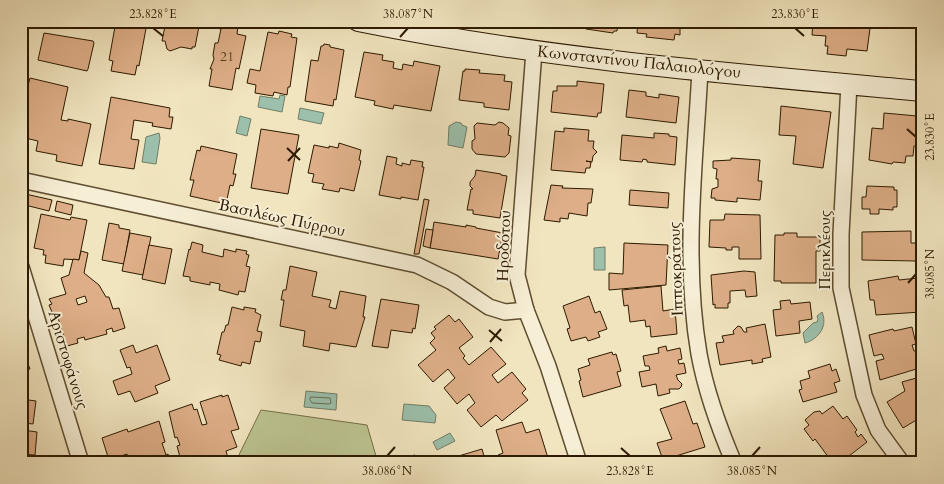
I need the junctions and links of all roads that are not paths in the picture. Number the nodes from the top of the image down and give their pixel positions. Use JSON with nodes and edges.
{"nodes":[{"id":1,"x":363,"y":22,"type":"edge"},
{"id":2,"x":534,"y":50,"type":"junction"},
{"id":3,"x":700,"y":70,"type":"junction"},
{"id":4,"x":849,"y":84,"type":"junction"},
{"id":5,"x":923,"y":91,"type":"edge"},
{"id":6,"x":21,"y":180,"type":"edge"},
{"id":7,"x":21,"y":267,"type":"edge"},
{"id":8,"x":526,"y":310,"type":"junction"},
{"id":9,"x":81,"y":463,"type":"edge"},
{"id":10,"x":579,"y":463,"type":"edge"},
{"id":11,"x":734,"y":463,"type":"edge"},
{"id":12,"x":902,"y":463,"type":"edge"}],
"edges":[{"from":1,"to":2,"type":"street","name":"Κωνσταντίνου Παλαιολόγου"},
{"from":2,"to":3,"type":"street","name":"Κωνσταντίνου Παλαιολόγου"},
{"from":2,"to":8,"type":"street","name":"Ηροδότου"},
{"from":3,"to":4,"type":"street","name":"Κωνσταντίνου Παλαιολόγου"},
{"from":3,"to":11,"type":"street","name":"Ιπποκράτους"},
{"from":4,"to":5,"type":"street","name":"Κωνσταντίνου Παλαιολόγου"},
{"from":4,"to":12,"type":"street","name":"Περικλέους"},
{"from":6,"to":8,"type":"street","name":"Βασιλέως Πύρρου"},
{"from":7,"to":9,"type":"street","name":"Αριστοφάνους"},
{"from":8,"to":10,"type":"street","name":"Ηροδότου"}]}
